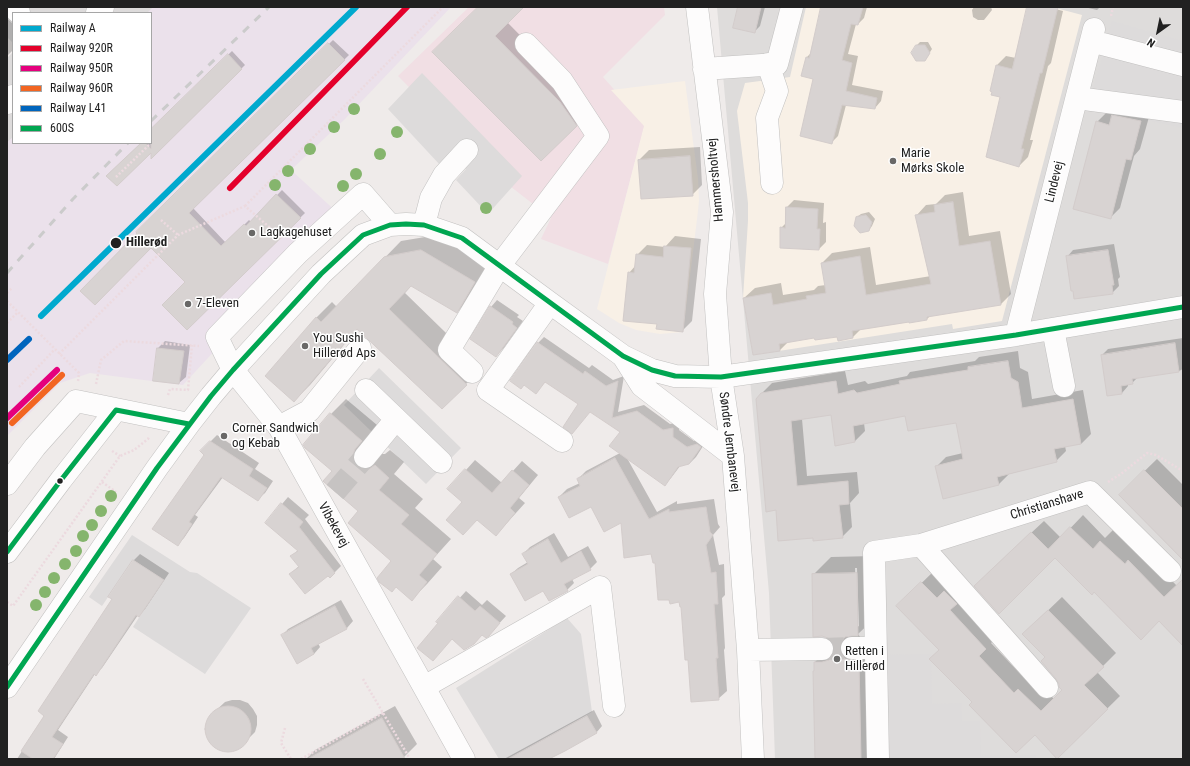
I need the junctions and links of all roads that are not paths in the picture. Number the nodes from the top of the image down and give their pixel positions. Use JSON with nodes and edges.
{"nodes":[{"id":1,"x":697,"y":7,"type":"edge"},
{"id":2,"x":792,"y":7,"type":"edge"},
{"id":3,"x":526,"y":44,"type":"dead end"},
{"id":4,"x":768,"y":64,"type":"junction"},
{"id":5,"x":1183,"y":66,"type":"edge"},
{"id":6,"x":704,"y":69,"type":"junction"},
{"id":7,"x":1077,"y":98,"type":"junction"},
{"id":8,"x":1183,"y":112,"type":"edge"},
{"id":9,"x":467,"y":150,"type":"dead end"},
{"id":10,"x":772,"y":183,"type":"dead end"},
{"id":11,"x":424,"y":224,"type":"junction"},
{"id":12,"x":390,"y":225,"type":"junction"},
{"id":13,"x":500,"y":265,"type":"junction"},
{"id":14,"x":550,"y":303,"type":"junction"},
{"id":15,"x":1183,"y":307,"type":"edge"},
{"id":16,"x":1053,"y":329,"type":"junction"},
{"id":17,"x":1016,"y":335,"type":"junction"},
{"id":18,"x":360,"y":348,"type":"dead end"},
{"id":19,"x":623,"y":356,"type":"junction"},
{"id":20,"x":233,"y":370,"type":"junction"},
{"id":21,"x":472,"y":372,"type":"dead end"},
{"id":22,"x":721,"y":377,"type":"junction"},
{"id":23,"x":1064,"y":386,"type":"dead end"},
{"id":24,"x":366,"y":390,"type":"dead end"},
{"id":25,"x":116,"y":410,"type":"junction"},
{"id":26,"x":396,"y":419,"type":"junction"},
{"id":27,"x":189,"y":424,"type":"junction"},
{"id":28,"x":279,"y":427,"type":"junction"},
{"id":29,"x":562,"y":441,"type":"dead end"},
{"id":30,"x":733,"y":456,"type":"junction"},
{"id":31,"x":365,"y":457,"type":"tunnel mouth"},
{"id":32,"x":441,"y":462,"type":"dead end"},
{"id":33,"x":7,"y":484,"type":"edge"},
{"id":34,"x":921,"y":545,"type":"junction"},
{"id":35,"x":7,"y":552,"type":"edge"},
{"id":36,"x":1170,"y":571,"type":"dead end"},
{"id":37,"x":852,"y":648,"type":"tunnel mouth"},
{"id":38,"x":875,"y":648,"type":"junction"},
{"id":39,"x":822,"y":649,"type":"tunnel mouth"},
{"id":40,"x":748,"y":650,"type":"junction"},
{"id":41,"x":7,"y":687,"type":"edge"},
{"id":42,"x":424,"y":687,"type":"junction"},
{"id":43,"x":1047,"y":687,"type":"dead end"},
{"id":44,"x":614,"y":706,"type":"dead end"},
{"id":45,"x":464,"y":759,"type":"edge"},
{"id":46,"x":753,"y":759,"type":"edge"},
{"id":47,"x":878,"y":759,"type":"edge"}],
"edges":[{"from":1,"to":6,"type":"street","name":"Hammersholtvej"},
{"from":2,"to":4,"type":"street"},
{"from":3,"to":13,"type":"street"},
{"from":4,"to":6,"type":"street"},
{"from":4,"to":10,"type":"street"},
{"from":5,"to":7,"type":"street","name":"Lindevej"},
{"from":6,"to":22,"type":"street","name":"Hammersholtvej"},
{"from":7,"to":8,"type":"street"},
{"from":7,"to":17,"type":"street","name":"Lindevej"},
{"from":9,"to":11,"type":"street"},
{"from":11,"to":12,"type":"street","name":"Søndre Jernbanevej"},
{"from":11,"to":13,"type":"street","name":"Søndre Jernbanevej"},
{"from":12,"to":20,"type":"street","name":"Søndre Jernbanevej"},
{"from":12,"to":20,"type":"street","name":"Vibekevej"},
{"from":13,"to":14,"type":"street","name":"Søndre Jernbanevej"},
{"from":13,"to":21,"type":"street"},
{"from":14,"to":19,"type":"street","name":"Søndre Jernbanevej"},
{"from":14,"to":29,"type":"street"},
{"from":15,"to":16,"type":"street"},
{"from":16,"to":17,"type":"street"},
{"from":16,"to":23,"type":"street"},
{"from":17,"to":22,"type":"street"},
{"from":18,"to":28,"type":"street"},
{"from":19,"to":22,"type":"street","name":"Søndre Jernbanevej"},
{"from":19,"to":30,"type":"street"},
{"from":20,"to":27,"type":"street","name":"Søndre Jernbanevej"},
{"from":20,"to":28,"type":"street","name":"Vibekevej"},
{"from":22,"to":30,"type":"street","name":"Søndre Jernbanevej"},
{"from":24,"to":26,"type":"street"},
{"from":25,"to":27,"type":"street"},
{"from":25,"to":33,"type":"street"},
{"from":25,"to":35,"type":"street"},
{"from":26,"to":31,"type":"street"},
{"from":26,"to":32,"type":"street"},
{"from":27,"to":41,"type":"street","name":"Søndre Jernbanevej"},
{"from":28,"to":42,"type":"street","name":"Vibekevej"},
{"from":30,"to":40,"type":"street","name":"Søndre Jernbanevej"},
{"from":34,"to":36,"type":"street","name":"Christianshave"},
{"from":34,"to":38,"type":"street","name":"Christianshave"},
{"from":34,"to":43,"type":"street"},
{"from":37,"to":38,"type":"street"},
{"from":38,"to":47,"type":"street","name":"Christianshave"},
{"from":39,"to":40,"type":"street"},
{"from":40,"to":46,"type":"street","name":"Søndre Jernbanevej"},
{"from":42,"to":44,"type":"street"},
{"from":42,"to":45,"type":"street","name":"Vibekevej"}]}
